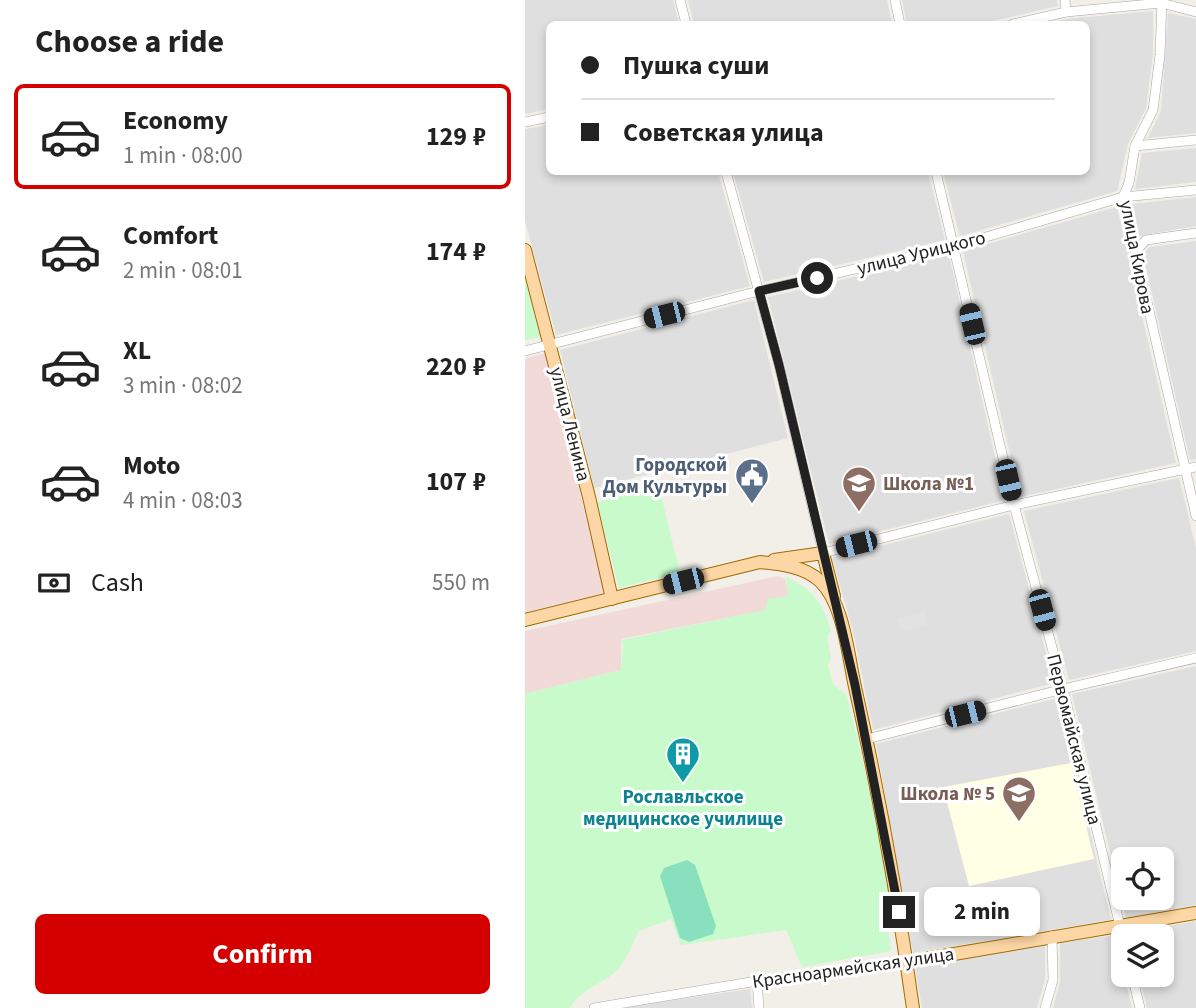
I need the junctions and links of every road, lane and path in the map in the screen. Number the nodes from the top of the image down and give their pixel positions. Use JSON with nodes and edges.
{"nodes":[{"id":1,"x":680,"y":0,"type":"edge"},
{"id":2,"x":895,"y":0,"type":"edge"},
{"id":3,"x":1065,"y":0,"type":"edge"},
{"id":4,"x":1162,"y":2,"type":"edge"},
{"id":5,"x":1066,"y":12,"type":"junction"},
{"id":6,"x":1196,"y":12,"type":"edge"},
{"id":7,"x":686,"y":21,"type":"edge"},
{"id":8,"x":899,"y":21,"type":"edge"},
{"id":9,"x":1026,"y":21,"type":"edge"},
{"id":10,"x":546,"y":118,"type":"edge"},
{"id":11,"x":525,"y":122,"type":"edge"},
{"id":12,"x":1196,"y":140,"type":"edge"},
{"id":13,"x":1135,"y":146,"type":"junction"},
{"id":14,"x":727,"y":175,"type":"edge"},
{"id":15,"x":937,"y":175,"type":"edge"},
{"id":16,"x":1196,"y":190,"type":"edge"},
{"id":17,"x":1122,"y":197,"type":"junction"},
{"id":18,"x":1196,"y":233,"type":"edge"},
{"id":19,"x":954,"y":246,"type":"junction"},
{"id":20,"x":525,"y":250,"type":"edge"},
{"id":21,"x":1135,"y":252,"type":"junction"},
{"id":22,"x":759,"y":291,"type":"junction"},
{"id":23,"x":551,"y":344,"type":"junction"},
{"id":24,"x":525,"y":351,"type":"edge"},
{"id":25,"x":1196,"y":467,"type":"edge"},
{"id":26,"x":1185,"y":469,"type":"junction"},
{"id":27,"x":1014,"y":505,"type":"junction"},
{"id":28,"x":1196,"y":516,"type":"edge"},
{"id":29,"x":823,"y":553,"type":"junction"},
{"id":30,"x":760,"y":562,"type":"junction"},
{"id":31,"x":612,"y":599,"type":"junction"},
{"id":32,"x":836,"y":606,"type":"junction"},
{"id":33,"x":525,"y":620,"type":"edge"},
{"id":34,"x":1196,"y":658,"type":"edge"},
{"id":35,"x":1063,"y":689,"type":"junction"},
{"id":36,"x":867,"y":739,"type":"junction"},
{"id":37,"x":1196,"y":913,"type":"edge"},
{"id":38,"x":1120,"y":924,"type":"edge"},
{"id":39,"x":1155,"y":924,"type":"edge"},
{"id":40,"x":1111,"y":933,"type":"edge"},
{"id":41,"x":1052,"y":936,"type":"junction"},
{"id":42,"x":907,"y":962,"type":"junction"},
{"id":43,"x":757,"y":981,"type":"junction"},
{"id":44,"x":1135,"y":987,"type":"edge"},
{"id":45,"x":594,"y":1008,"type":"edge"},
{"id":46,"x":759,"y":1008,"type":"edge"},
{"id":47,"x":913,"y":1008,"type":"edge"},
{"id":48,"x":1045,"y":1008,"type":"edge"},
{"id":49,"x":1140,"y":1008,"type":"edge"}],
"edges":[{"from":1,"to":7,"type":"street"},
{"from":2,"to":8,"type":"street"},
{"from":3,"to":5,"type":"street"},
{"from":4,"to":5,"type":"street"},
{"from":4,"to":6,"type":"street"},
{"from":4,"to":13,"type":"street","name":"улица Кирова"},
{"from":5,"to":9,"type":"street"},
{"from":10,"to":11,"type":"street"},
{"from":12,"to":13,"type":"street"},
{"from":13,"to":17,"type":"street","name":"улица Кирова"},
{"from":14,"to":22,"type":"street"},
{"from":15,"to":19,"type":"street","name":"Первомайская улица"},
{"from":16,"to":17,"type":"street","name":"улица Урицкого"},
{"from":17,"to":19,"type":"street","name":"улица Урицкого"},
{"from":17,"to":21,"type":"street","name":"улица Кирова"},
{"from":18,"to":21,"type":"street"},
{"from":19,"to":22,"type":"street","name":"улица Урицкого"},
{"from":19,"to":27,"type":"street","name":"Первомайская улица"},
{"from":20,"to":23,"type":"main road","name":"улица Ленина"},
{"from":21,"to":26,"type":"street","name":"улица Кирова"},
{"from":22,"to":23,"type":"street","name":"улица Урицкого"},
{"from":22,"to":29,"type":"street"},
{"from":23,"to":24,"type":"street","name":"улица Урицкого"},
{"from":23,"to":31,"type":"main road","name":"улица Ленина"},
{"from":25,"to":26,"type":"street"},
{"from":26,"to":27,"type":"street"},
{"from":26,"to":28,"type":"street","name":"улица Кирова"},
{"from":27,"to":29,"type":"street"},
{"from":27,"to":35,"type":"street","name":"Первомайская улица"},
{"from":29,"to":30,"type":"main road"},
{"from":29,"to":32,"type":"main road"},
{"from":30,"to":31,"type":"main road"},
{"from":30,"to":32,"type":"main road"},
{"from":31,"to":33,"type":"main road"},
{"from":32,"to":36,"type":"main road"},
{"from":34,"to":35,"type":"street"},
{"from":35,"to":36,"type":"street"},
{"from":35,"to":38,"type":"street","name":"Первомайская улица"},
{"from":36,"to":42,"type":"main road"},
{"from":37,"to":39,"type":"main road","name":"Красноармейская улица"},
{"from":40,"to":41,"type":"main road","name":"Красноармейская улица"},
{"from":41,"to":42,"type":"main road","name":"Красноармейская улица"},
{"from":41,"to":48,"type":"street"},
{"from":42,"to":43,"type":"street","name":"Красноармейская улица"},
{"from":42,"to":47,"type":"main road"},
{"from":43,"to":45,"type":"street","name":"Красноармейская улица"},
{"from":43,"to":46,"type":"street"},
{"from":44,"to":49,"type":"street"}]}
